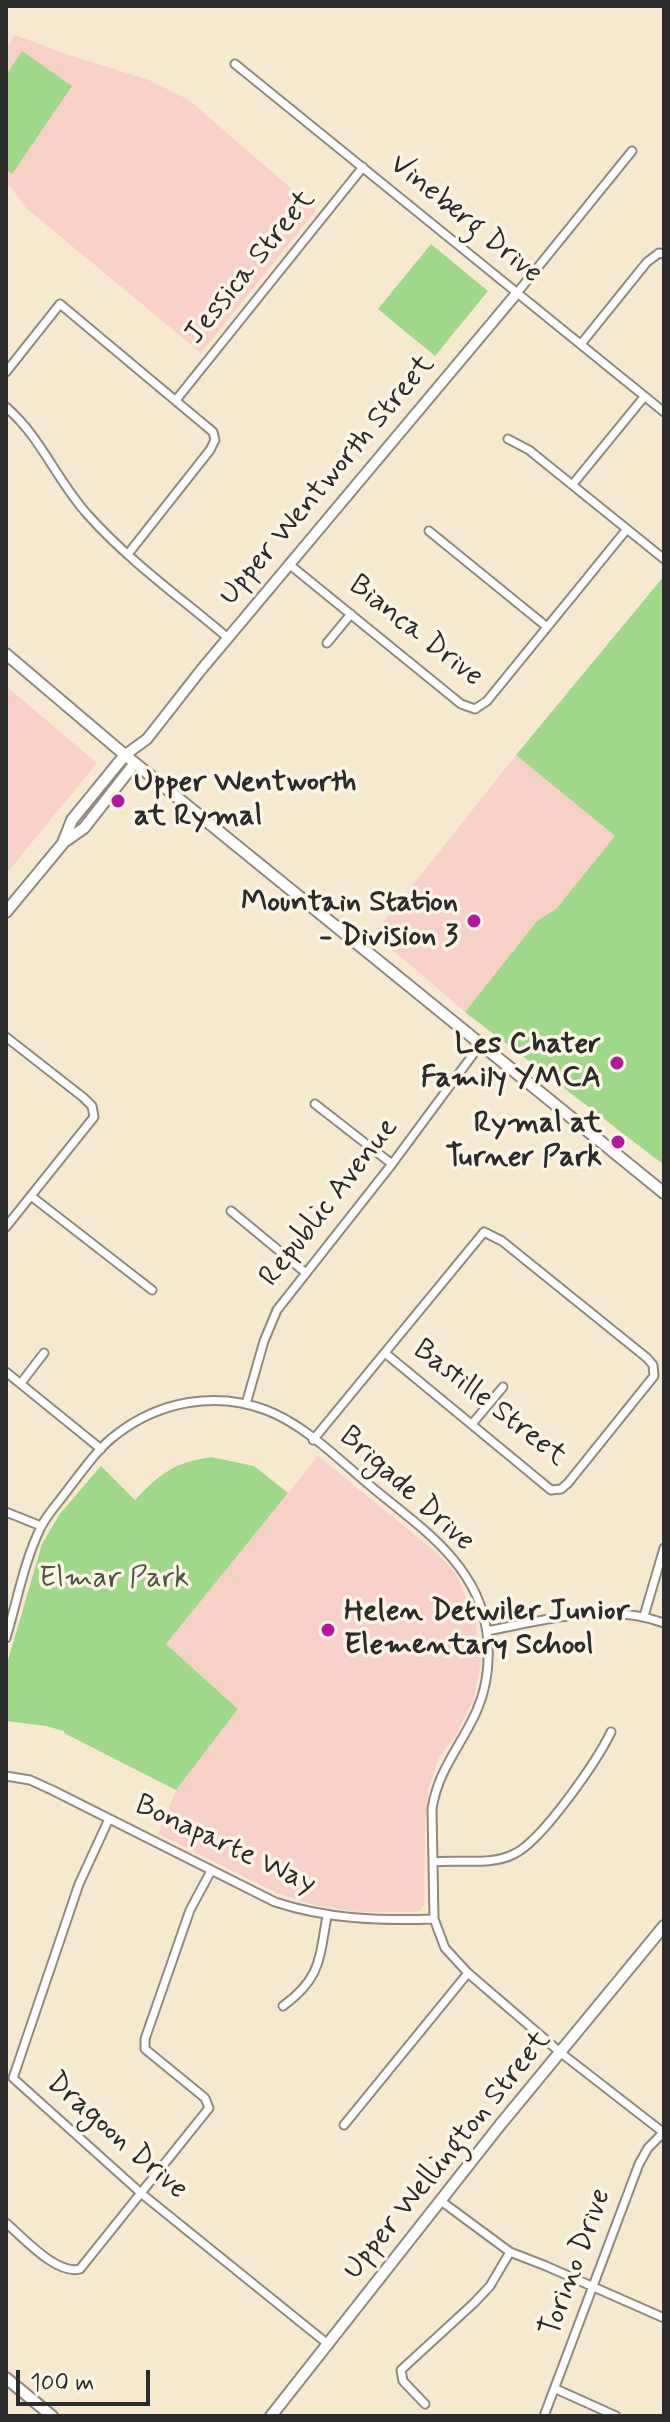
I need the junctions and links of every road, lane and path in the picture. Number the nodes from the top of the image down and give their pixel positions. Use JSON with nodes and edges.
{"nodes":[{"id":1,"x":235,"y":64,"type":"dead end"},
{"id":2,"x":632,"y":151,"type":"dead end"},
{"id":3,"x":363,"y":167,"type":"junction"},
{"id":4,"x":664,"y":254,"type":"edge"},
{"id":5,"x":517,"y":293,"type":"junction"},
{"id":6,"x":581,"y":344,"type":"junction"},
{"id":7,"x":6,"y":372,"type":"edge"},
{"id":8,"x":644,"y":397,"type":"junction"},
{"id":9,"x":176,"y":400,"type":"junction"},
{"id":10,"x":6,"y":407,"type":"edge"},
{"id":11,"x":664,"y":412,"type":"edge"},
{"id":12,"x":508,"y":439,"type":"dead end"},
{"id":13,"x":573,"y":484,"type":"junction"},
{"id":14,"x":627,"y":529,"type":"junction"},
{"id":15,"x":429,"y":531,"type":"dead end"},
{"id":16,"x":128,"y":554,"type":"junction"},
{"id":17,"x":664,"y":559,"type":"edge"},
{"id":18,"x":290,"y":565,"type":"junction"},
{"id":19,"x":351,"y":614,"type":"junction"},
{"id":20,"x":547,"y":627,"type":"junction"},
{"id":21,"x":228,"y":638,"type":"junction"},
{"id":22,"x":327,"y":643,"type":"dead end"},
{"id":23,"x":6,"y":654,"type":"edge"},
{"id":24,"x":143,"y":742,"type":"junction"},
{"id":25,"x":125,"y":755,"type":"junction"},
{"id":26,"x":135,"y":763,"type":"junction"},
{"id":27,"x":64,"y":842,"type":"junction"},
{"id":28,"x":6,"y":912,"type":"edge"},
{"id":29,"x":6,"y":1037,"type":"edge"},
{"id":30,"x":480,"y":1045,"type":"junction"},
{"id":31,"x":315,"y":1104,"type":"dead end"},
{"id":32,"x":392,"y":1164,"type":"junction"},
{"id":33,"x":664,"y":1193,"type":"edge"},
{"id":34,"x":31,"y":1196,"type":"junction"},
{"id":35,"x":231,"y":1211,"type":"dead end"},
{"id":36,"x":6,"y":1227,"type":"edge"},
{"id":37,"x":306,"y":1273,"type":"junction"},
{"id":38,"x":152,"y":1290,"type":"dead end"},
{"id":39,"x":44,"y":1353,"type":"dead end"},
{"id":40,"x":385,"y":1353,"type":"junction"},
{"id":41,"x":6,"y":1372,"type":"edge"},
{"id":42,"x":21,"y":1383,"type":"junction"},
{"id":43,"x":503,"y":1387,"type":"dead end"},
{"id":44,"x":246,"y":1404,"type":"junction"},
{"id":45,"x":472,"y":1424,"type":"junction"},
{"id":46,"x":313,"y":1440,"type":"junction"},
{"id":47,"x":101,"y":1449,"type":"junction"},
{"id":48,"x":6,"y":1512,"type":"edge"},
{"id":49,"x":41,"y":1526,"type":"junction"},
{"id":50,"x":664,"y":1548,"type":"edge"},
{"id":51,"x":644,"y":1616,"type":"junction"},
{"id":52,"x":664,"y":1623,"type":"edge"},
{"id":53,"x":487,"y":1631,"type":"junction"},
{"id":54,"x":6,"y":1637,"type":"edge"},
{"id":55,"x":611,"y":1732,"type":"dead end"},
{"id":56,"x":6,"y":1776,"type":"edge"},
{"id":57,"x":109,"y":1819,"type":"junction"},
{"id":58,"x":433,"y":1862,"type":"junction"},
{"id":59,"x":211,"y":1871,"type":"junction"},
{"id":60,"x":327,"y":1916,"type":"junction"},
{"id":61,"x":434,"y":1919,"type":"junction"},
{"id":62,"x":664,"y":1926,"type":"edge"},
{"id":63,"x":468,"y":1973,"type":"junction"},
{"id":64,"x":283,"y":2006,"type":"dead end"},
{"id":65,"x":561,"y":2053,"type":"junction"},
{"id":66,"x":344,"y":2125,"type":"dead end"},
{"id":67,"x":664,"y":2132,"type":"edge"},
{"id":68,"x":142,"y":2194,"type":"junction"},
{"id":69,"x":441,"y":2201,"type":"junction"},
{"id":70,"x":6,"y":2223,"type":"edge"},
{"id":71,"x":510,"y":2252,"type":"junction"},
{"id":72,"x":592,"y":2286,"type":"junction"},
{"id":73,"x":664,"y":2318,"type":"edge"},
{"id":74,"x":329,"y":2345,"type":"junction"},
{"id":75,"x":6,"y":2378,"type":"edge"},
{"id":76,"x":556,"y":2389,"type":"junction"},
{"id":77,"x":425,"y":2404,"type":"dead end"},
{"id":78,"x":52,"y":2416,"type":"edge"},
{"id":79,"x":271,"y":2416,"type":"edge"},
{"id":80,"x":544,"y":2416,"type":"edge"},
{"id":81,"x":616,"y":2416,"type":"edge"}],
"edges":[{"from":1,"to":3,"type":"street","name":"Vineberg Drive"},
{"from":2,"to":5,"type":"street","name":"Upper Wentworth Street"},
{"from":3,"to":5,"type":"street","name":"Vineberg Drive"},
{"from":3,"to":9,"type":"street","name":"Jessica Street"},
{"from":4,"to":6,"type":"street"},
{"from":5,"to":6,"type":"street","name":"Vineberg Drive"},
{"from":5,"to":18,"type":"street","name":"Upper Wentworth Street"},
{"from":6,"to":8,"type":"street","name":"Vineberg Drive"},
{"from":7,"to":9,"type":"street"},
{"from":8,"to":11,"type":"street","name":"Vineberg Drive"},
{"from":8,"to":13,"type":"street"},
{"from":9,"to":16,"type":"street"},
{"from":10,"to":16,"type":"street"},
{"from":12,"to":13,"type":"street"},
{"from":13,"to":14,"type":"street"},
{"from":14,"to":17,"type":"street"},
{"from":14,"to":20,"type":"street","name":"Bianca Drive"},
{"from":15,"to":20,"type":"street"},
{"from":16,"to":21,"type":"street"},
{"from":18,"to":19,"type":"street","name":"Bianca Drive"},
{"from":18,"to":21,"type":"street","name":"Upper Wentworth Street"},
{"from":19,"to":20,"type":"street","name":"Bianca Drive"},
{"from":19,"to":22,"type":"street"},
{"from":21,"to":24,"type":"street","name":"Upper Wentworth Street"},
{"from":23,"to":25,"type":"main road"},
{"from":24,"to":25,"type":"street","name":"Upper Wentworth Street"},
{"from":24,"to":26,"type":"street"},
{"from":25,"to":26,"type":"main road"},
{"from":25,"to":27,"type":"main road","name":"Upper Wentworth Street"},
{"from":26,"to":27,"type":"main road","name":"Upper Wentworth Street"},
{"from":26,"to":30,"type":"main road"},
{"from":27,"to":28,"type":"main road","name":"Upper Wentworth Street"},
{"from":29,"to":34,"type":"street"},
{"from":30,"to":32,"type":"street","name":"Republic Avenue"},
{"from":30,"to":33,"type":"main road"},
{"from":31,"to":32,"type":"street"},
{"from":32,"to":37,"type":"street","name":"Republic Avenue"},
{"from":34,"to":36,"type":"street"},
{"from":34,"to":38,"type":"street"},
{"from":35,"to":37,"type":"street"},
{"from":37,"to":44,"type":"street","name":"Republic Avenue"},
{"from":39,"to":42,"type":"street"},
{"from":40,"to":45,"type":"street","name":"Bastille Street"},
{"from":40,"to":45,"type":"street","name":"Bastille Street"},
{"from":40,"to":46,"type":"street","name":"Bastille Street"},
{"from":41,"to":42,"type":"street"},
{"from":42,"to":47,"type":"street"},
{"from":43,"to":45,"type":"street"},
{"from":44,"to":46,"type":"street","name":"Brigade Drive"},
{"from":44,"to":47,"type":"street","name":"Brigade Drive"},
{"from":46,"to":53,"type":"street","name":"Brigade Drive"},
{"from":47,"to":49,"type":"street","name":"Brigade Drive"},
{"from":48,"to":49,"type":"street"},
{"from":49,"to":54,"type":"street","name":"Brigade Drive"},
{"from":50,"to":51,"type":"street"},
{"from":51,"to":52,"type":"street"},
{"from":51,"to":53,"type":"street"},
{"from":53,"to":58,"type":"street","name":"Brigade Drive"},
{"from":55,"to":58,"type":"street"},
{"from":56,"to":57,"type":"street","name":"Bonaparte Way"},
{"from":57,"to":59,"type":"street","name":"Bonaparte Way"},
{"from":57,"to":68,"type":"street","name":"Dragoon Drive"},
{"from":58,"to":61,"type":"street","name":"Brigade Drive"},
{"from":59,"to":60,"type":"street","name":"Bonaparte Way"},
{"from":59,"to":68,"type":"street"},
{"from":60,"to":61,"type":"street","name":"Bonaparte Way"},
{"from":60,"to":64,"type":"street"},
{"from":61,"to":63,"type":"street","name":"Brigade Drive"},
{"from":62,"to":65,"type":"main road","name":"Upper Wellington Street"},
{"from":63,"to":65,"type":"street","name":"Brigade Drive"},
{"from":63,"to":66,"type":"street"},
{"from":65,"to":67,"type":"street","name":"Brigade Drive"},
{"from":65,"to":69,"type":"main road","name":"Upper Wellington Street"},
{"from":67,"to":72,"type":"street","name":"Torino Drive"},
{"from":68,"to":70,"type":"street"},
{"from":68,"to":74,"type":"street","name":"Dragoon Drive"},
{"from":69,"to":71,"type":"street"},
{"from":69,"to":74,"type":"main road","name":"Upper Wellington Street"},
{"from":71,"to":72,"type":"street"},
{"from":71,"to":77,"type":"street"},
{"from":72,"to":73,"type":"street"},
{"from":72,"to":76,"type":"street","name":"Torino Drive"},
{"from":74,"to":79,"type":"main road","name":"Upper Wellington Street"},
{"from":75,"to":78,"type":"main road"},
{"from":76,"to":80,"type":"street","name":"Torino Drive"},
{"from":76,"to":81,"type":"street"}]}
